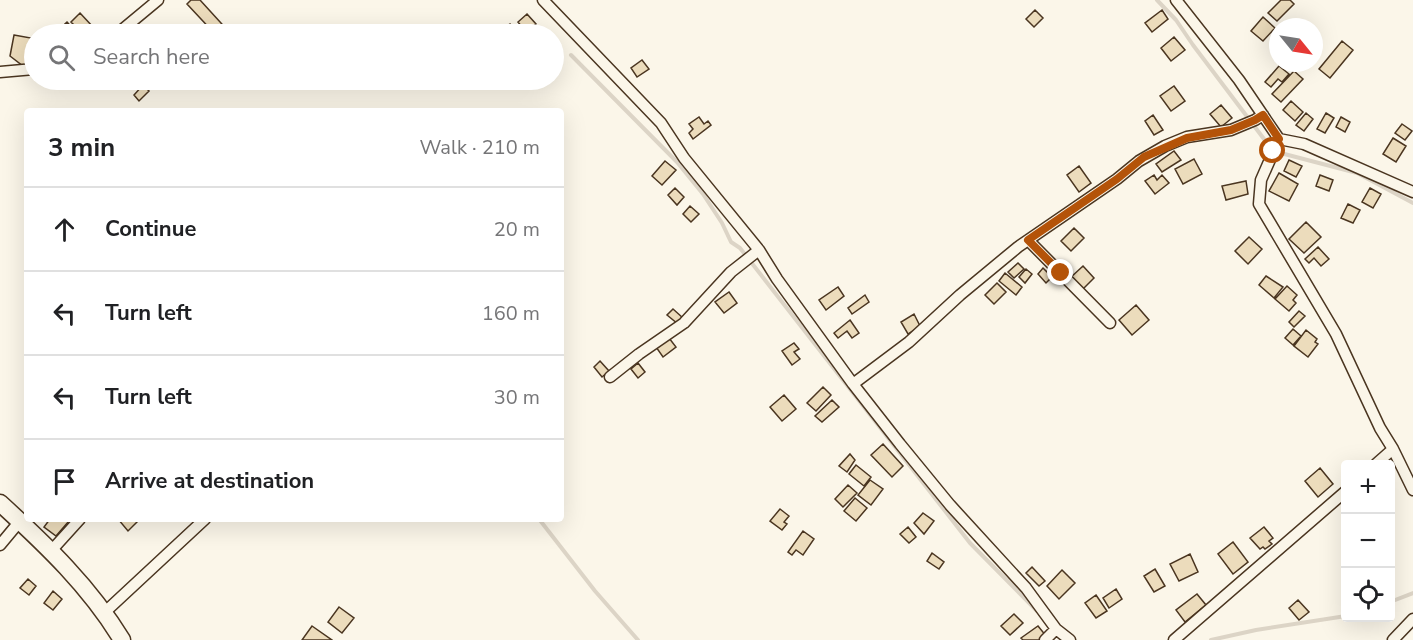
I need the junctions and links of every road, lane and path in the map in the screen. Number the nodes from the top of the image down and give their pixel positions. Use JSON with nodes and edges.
{"nodes":[{"id":1,"x":158,"y":0,"type":"edge"},
{"id":2,"x":543,"y":0,"type":"edge"},
{"id":3,"x":1176,"y":0,"type":"edge"},
{"id":4,"x":129,"y":24,"type":"edge"},
{"id":5,"x":24,"y":70,"type":"edge"},
{"id":6,"x":0,"y":72,"type":"edge"},
{"id":7,"x":1263,"y":115,"type":"junction"},
{"id":8,"x":1279,"y":139,"type":"junction"},
{"id":9,"x":1413,"y":192,"type":"edge"},
{"id":10,"x":1028,"y":240,"type":"junction"},
{"id":11,"x":759,"y":250,"type":"junction"},
{"id":12,"x":1110,"y":323,"type":"dead end"},
{"id":13,"x":610,"y":377,"type":"dead end"},
{"id":14,"x":853,"y":384,"type":"junction"},
{"id":15,"x":1393,"y":449,"type":"junction"},
{"id":16,"x":1381,"y":460,"type":"edge"},
{"id":17,"x":1413,"y":490,"type":"edge"},
{"id":18,"x":1341,"y":494,"type":"edge"},
{"id":19,"x":0,"y":503,"type":"edge"},
{"id":20,"x":20,"y":522,"type":"junction"},
{"id":21,"x":77,"y":522,"type":"edge"},
{"id":22,"x":202,"y":522,"type":"edge"},
{"id":23,"x":0,"y":545,"type":"edge"},
{"id":24,"x":51,"y":550,"type":"junction"},
{"id":25,"x":105,"y":612,"type":"junction"},
{"id":26,"x":1413,"y":619,"type":"edge"},
{"id":27,"x":1056,"y":629,"type":"junction"},
{"id":28,"x":122,"y":640,"type":"edge"},
{"id":29,"x":1045,"y":640,"type":"edge"},
{"id":30,"x":1070,"y":640,"type":"edge"},
{"id":31,"x":1174,"y":640,"type":"edge"},
{"id":32,"x":1393,"y":640,"type":"edge"}],
"edges":[{"from":1,"to":4,"type":"street"},
{"from":2,"to":11,"type":"street"},
{"from":3,"to":7,"type":"street"},
{"from":5,"to":6,"type":"street"},
{"from":7,"to":8,"type":"street"},
{"from":7,"to":10,"type":"street"},
{"from":8,"to":9,"type":"street"},
{"from":8,"to":15,"type":"street"},
{"from":10,"to":12,"type":"street"},
{"from":10,"to":14,"type":"street"},
{"from":11,"to":13,"type":"street"},
{"from":11,"to":14,"type":"street"},
{"from":14,"to":27,"type":"street"},
{"from":15,"to":16,"type":"street"},
{"from":15,"to":17,"type":"street"},
{"from":18,"to":31,"type":"street"},
{"from":19,"to":20,"type":"main road"},
{"from":20,"to":23,"type":"street"},
{"from":20,"to":24,"type":"main road"},
{"from":21,"to":24,"type":"street"},
{"from":22,"to":25,"type":"street"},
{"from":24,"to":25,"type":"main road"},
{"from":25,"to":28,"type":"main road"},
{"from":26,"to":32,"type":"street"},
{"from":27,"to":29,"type":"street"},
{"from":27,"to":30,"type":"street"}]}
